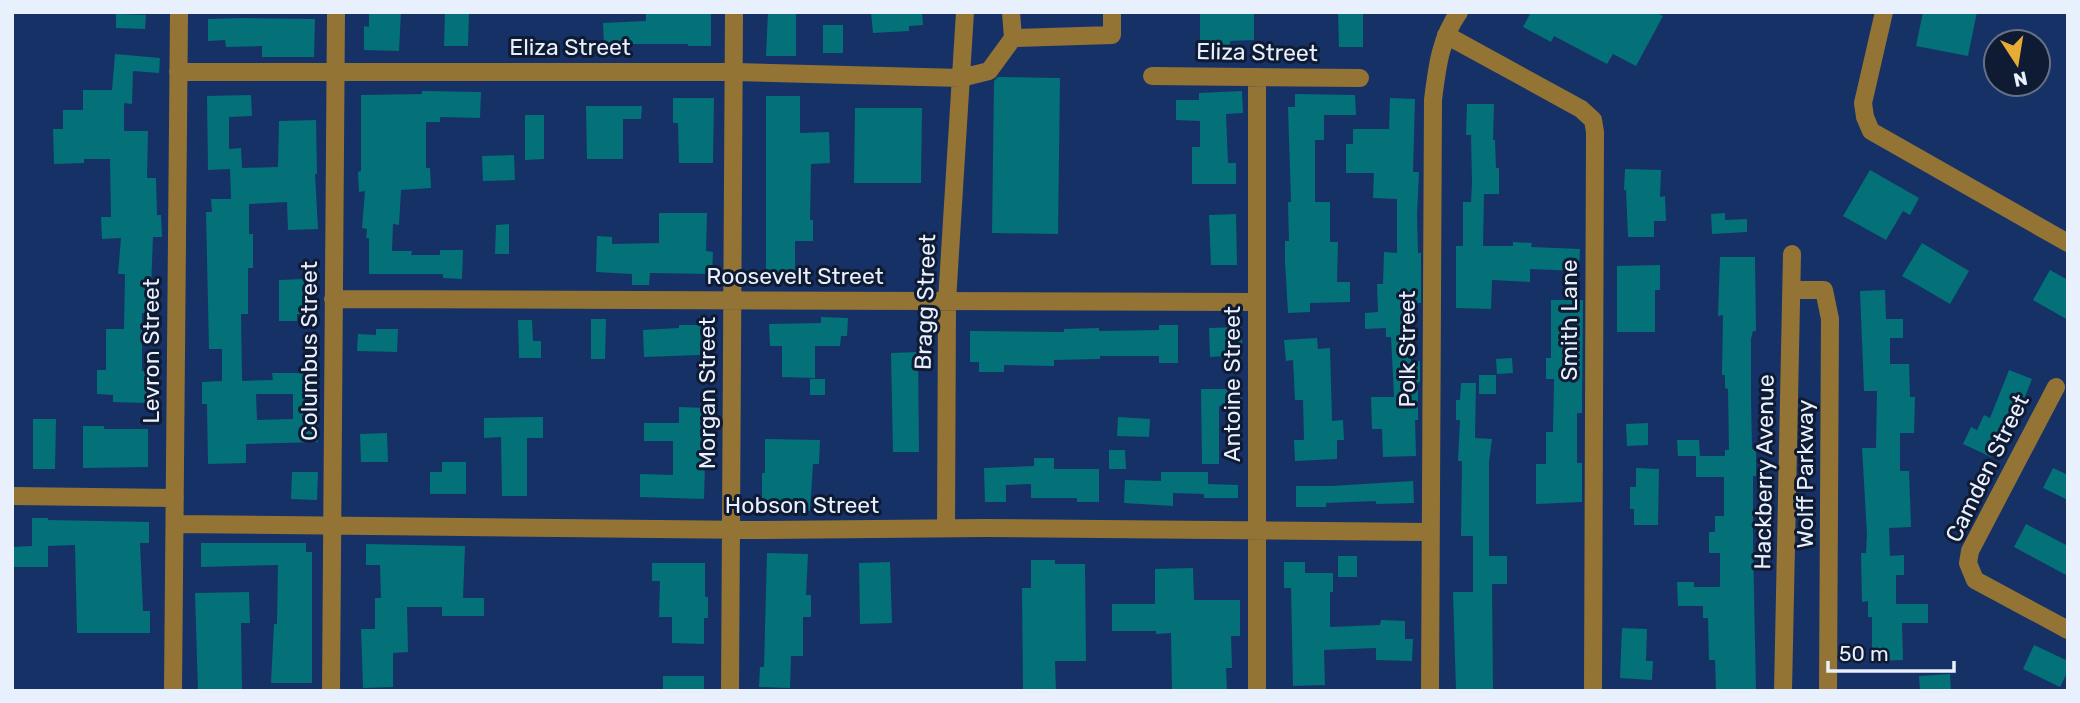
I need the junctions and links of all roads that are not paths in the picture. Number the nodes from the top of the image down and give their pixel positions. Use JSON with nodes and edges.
{"nodes":[{"id":1,"x":179,"y":12,"type":"edge"},
{"id":2,"x":335,"y":12,"type":"edge"},
{"id":3,"x":734,"y":12,"type":"edge"},
{"id":4,"x":965,"y":12,"type":"edge"},
{"id":5,"x":1011,"y":12,"type":"edge"},
{"id":6,"x":1112,"y":12,"type":"edge"},
{"id":7,"x":1459,"y":12,"type":"edge"},
{"id":8,"x":1884,"y":12,"type":"edge"},
{"id":9,"x":1446,"y":36,"type":"junction"},
{"id":10,"x":1013,"y":38,"type":"junction"},
{"id":11,"x":178,"y":72,"type":"junction"},
{"id":12,"x":335,"y":72,"type":"junction"},
{"id":13,"x":734,"y":72,"type":"junction"},
{"id":14,"x":1152,"y":76,"type":"dead end"},
{"id":15,"x":1257,"y":77,"type":"junction"},
{"id":16,"x":961,"y":78,"type":"junction"},
{"id":17,"x":1360,"y":78,"type":"dead end"},
{"id":18,"x":2068,"y":243,"type":"edge"},
{"id":19,"x":1792,"y":254,"type":"dead end"},
{"id":20,"x":1792,"y":290,"type":"junction"},
{"id":21,"x":333,"y":299,"type":"junction"},
{"id":22,"x":732,"y":300,"type":"junction"},
{"id":23,"x":947,"y":301,"type":"junction"},
{"id":24,"x":1257,"y":302,"type":"junction"},
{"id":25,"x":2056,"y":387,"type":"dead end"},
{"id":26,"x":12,"y":496,"type":"edge"},
{"id":27,"x":175,"y":498,"type":"junction"},
{"id":28,"x":175,"y":524,"type":"junction"},
{"id":29,"x":332,"y":525,"type":"junction"},
{"id":30,"x":946,"y":528,"type":"junction"},
{"id":31,"x":731,"y":530,"type":"junction"},
{"id":32,"x":1257,"y":530,"type":"junction"},
{"id":33,"x":1430,"y":532,"type":"junction"},
{"id":34,"x":2068,"y":630,"type":"edge"},
{"id":35,"x":173,"y":691,"type":"edge"},
{"id":36,"x":331,"y":691,"type":"edge"},
{"id":37,"x":730,"y":691,"type":"edge"},
{"id":38,"x":1257,"y":691,"type":"edge"},
{"id":39,"x":1430,"y":691,"type":"edge"},
{"id":40,"x":1593,"y":691,"type":"edge"},
{"id":41,"x":1783,"y":691,"type":"edge"},
{"id":42,"x":1828,"y":691,"type":"edge"}],
"edges":[{"from":1,"to":11,"type":"street","name":"Levron Street"},
{"from":2,"to":12,"type":"street","name":"Columbus Street"},
{"from":3,"to":13,"type":"street","name":"Morgan Street"},
{"from":4,"to":16,"type":"street","name":"Bragg Street"},
{"from":5,"to":10,"type":"street"},
{"from":6,"to":10,"type":"street"},
{"from":7,"to":9,"type":"street","name":"Polk Street"},
{"from":8,"to":18,"type":"street"},
{"from":9,"to":33,"type":"street","name":"Polk Street"},
{"from":9,"to":40,"type":"street","name":"Smith Lane"},
{"from":10,"to":16,"type":"street"},
{"from":11,"to":12,"type":"street","name":"Eliza Street"},
{"from":11,"to":27,"type":"street","name":"Levron Street"},
{"from":12,"to":13,"type":"street","name":"Eliza Street"},
{"from":12,"to":21,"type":"street","name":"Columbus Street"},
{"from":13,"to":16,"type":"street","name":"Eliza Street"},
{"from":13,"to":22,"type":"street","name":"Morgan Street"},
{"from":14,"to":15,"type":"street","name":"Eliza Street"},
{"from":15,"to":17,"type":"street","name":"Eliza Street"},
{"from":15,"to":24,"type":"street","name":"Antoine Street"},
{"from":16,"to":23,"type":"street","name":"Bragg Street"},
{"from":19,"to":20,"type":"street","name":"Hackberry Avenue"},
{"from":20,"to":41,"type":"street","name":"Hackberry Avenue"},
{"from":20,"to":42,"type":"street","name":"Wolff Parkway"},
{"from":21,"to":22,"type":"street","name":"Roosevelt Street"},
{"from":21,"to":29,"type":"street","name":"Columbus Street"},
{"from":22,"to":23,"type":"street","name":"Roosevelt Street"},
{"from":22,"to":31,"type":"street","name":"Morgan Street"},
{"from":23,"to":24,"type":"street","name":"Roosevelt Street"},
{"from":23,"to":30,"type":"street","name":"Bragg Street"},
{"from":24,"to":32,"type":"street","name":"Antoine Street"},
{"from":25,"to":34,"type":"street","name":"Camden Street"},
{"from":26,"to":27,"type":"street"},
{"from":27,"to":28,"type":"street","name":"Levron Street"},
{"from":28,"to":29,"type":"street","name":"Hobson Street"},
{"from":28,"to":35,"type":"street","name":"Levron Street"},
{"from":29,"to":31,"type":"street","name":"Hobson Street"},
{"from":29,"to":36,"type":"street","name":"Columbus Street"},
{"from":30,"to":31,"type":"street","name":"Hobson Street"},
{"from":30,"to":32,"type":"street","name":"Hobson Street"},
{"from":31,"to":37,"type":"street","name":"Morgan Street"},
{"from":32,"to":33,"type":"street","name":"Hobson Street"},
{"from":32,"to":38,"type":"street","name":"Antoine Street"},
{"from":33,"to":39,"type":"street","name":"Polk Street"}]}
